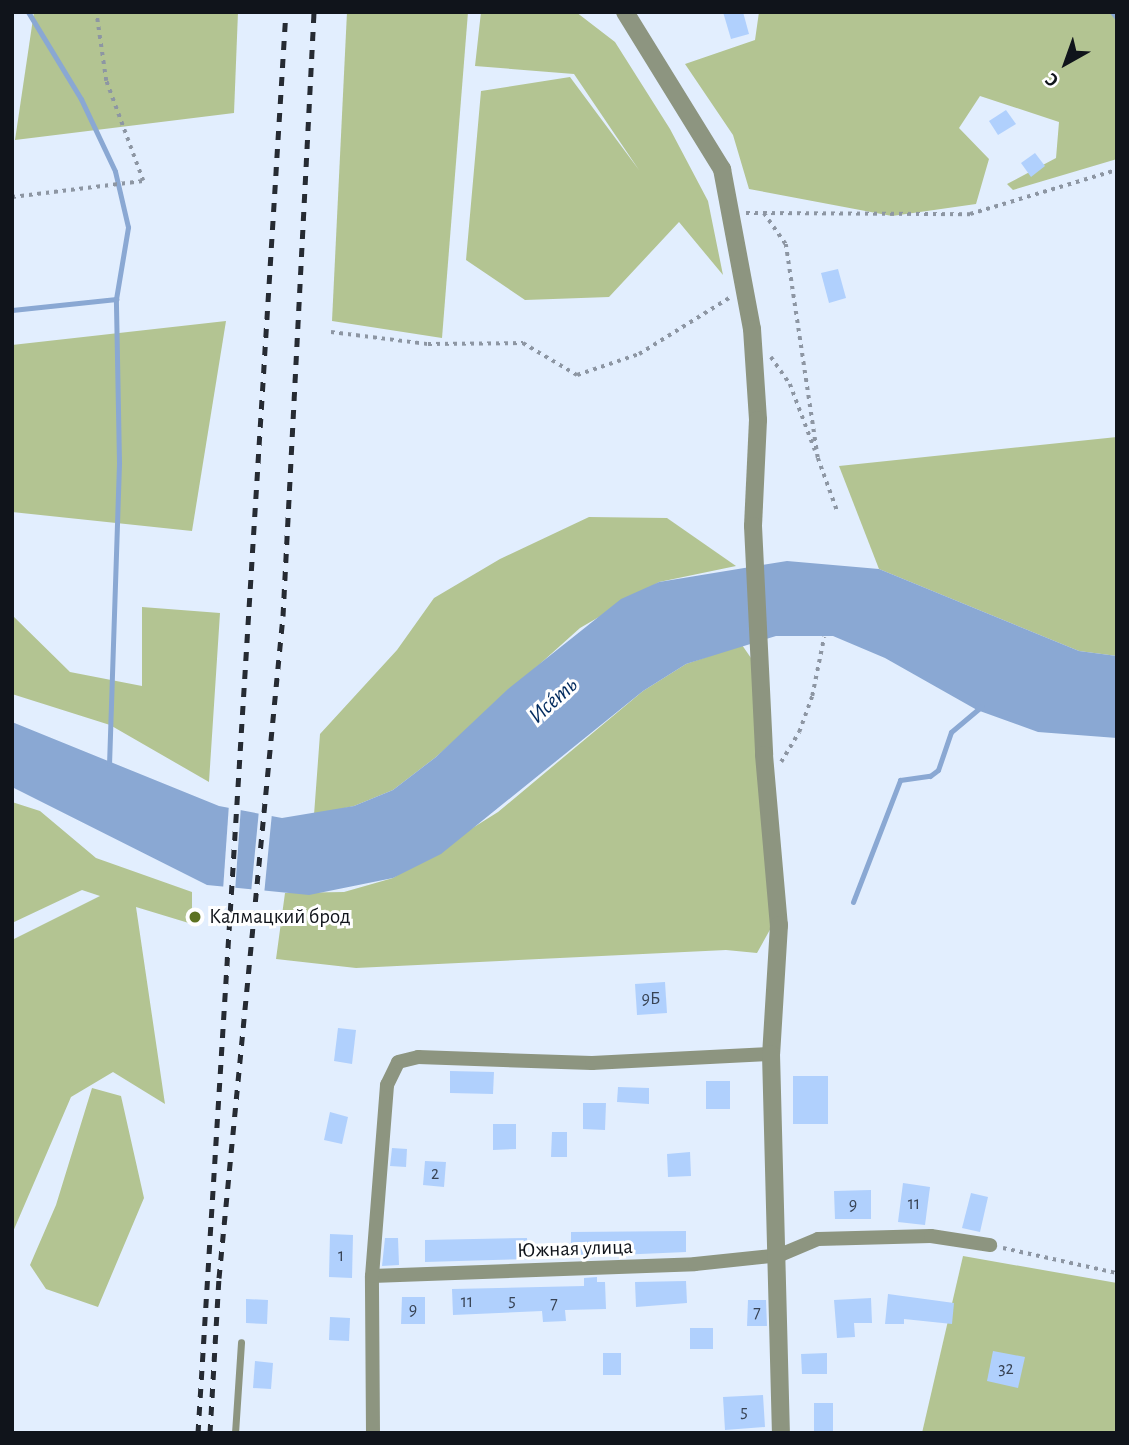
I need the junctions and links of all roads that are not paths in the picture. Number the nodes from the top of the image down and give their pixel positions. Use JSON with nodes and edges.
{"nodes":[{"id":1,"x":625,"y":12,"type":"edge"},
{"id":2,"x":771,"y":1054,"type":"junction"},
{"id":3,"x":990,"y":1245,"type":"road end"},
{"id":4,"x":780,"y":1255,"type":"junction"},
{"id":5,"x":372,"y":1276,"type":"junction"},
{"id":6,"x":241,"y":1342,"type":"dead end"},
{"id":7,"x":235,"y":1433,"type":"edge"},
{"id":8,"x":373,"y":1433,"type":"edge"},
{"id":9,"x":781,"y":1433,"type":"edge"}],
"edges":[{"from":1,"to":2,"type":"street"},
{"from":2,"to":4,"type":"street"},
{"from":2,"to":5,"type":"street"},
{"from":3,"to":4,"type":"street","name":"Южная улица"},
{"from":4,"to":5,"type":"street","name":"Южная улица"},
{"from":4,"to":9,"type":"street"},
{"from":5,"to":8,"type":"street"},
{"from":6,"to":7,"type":"lane"}]}
